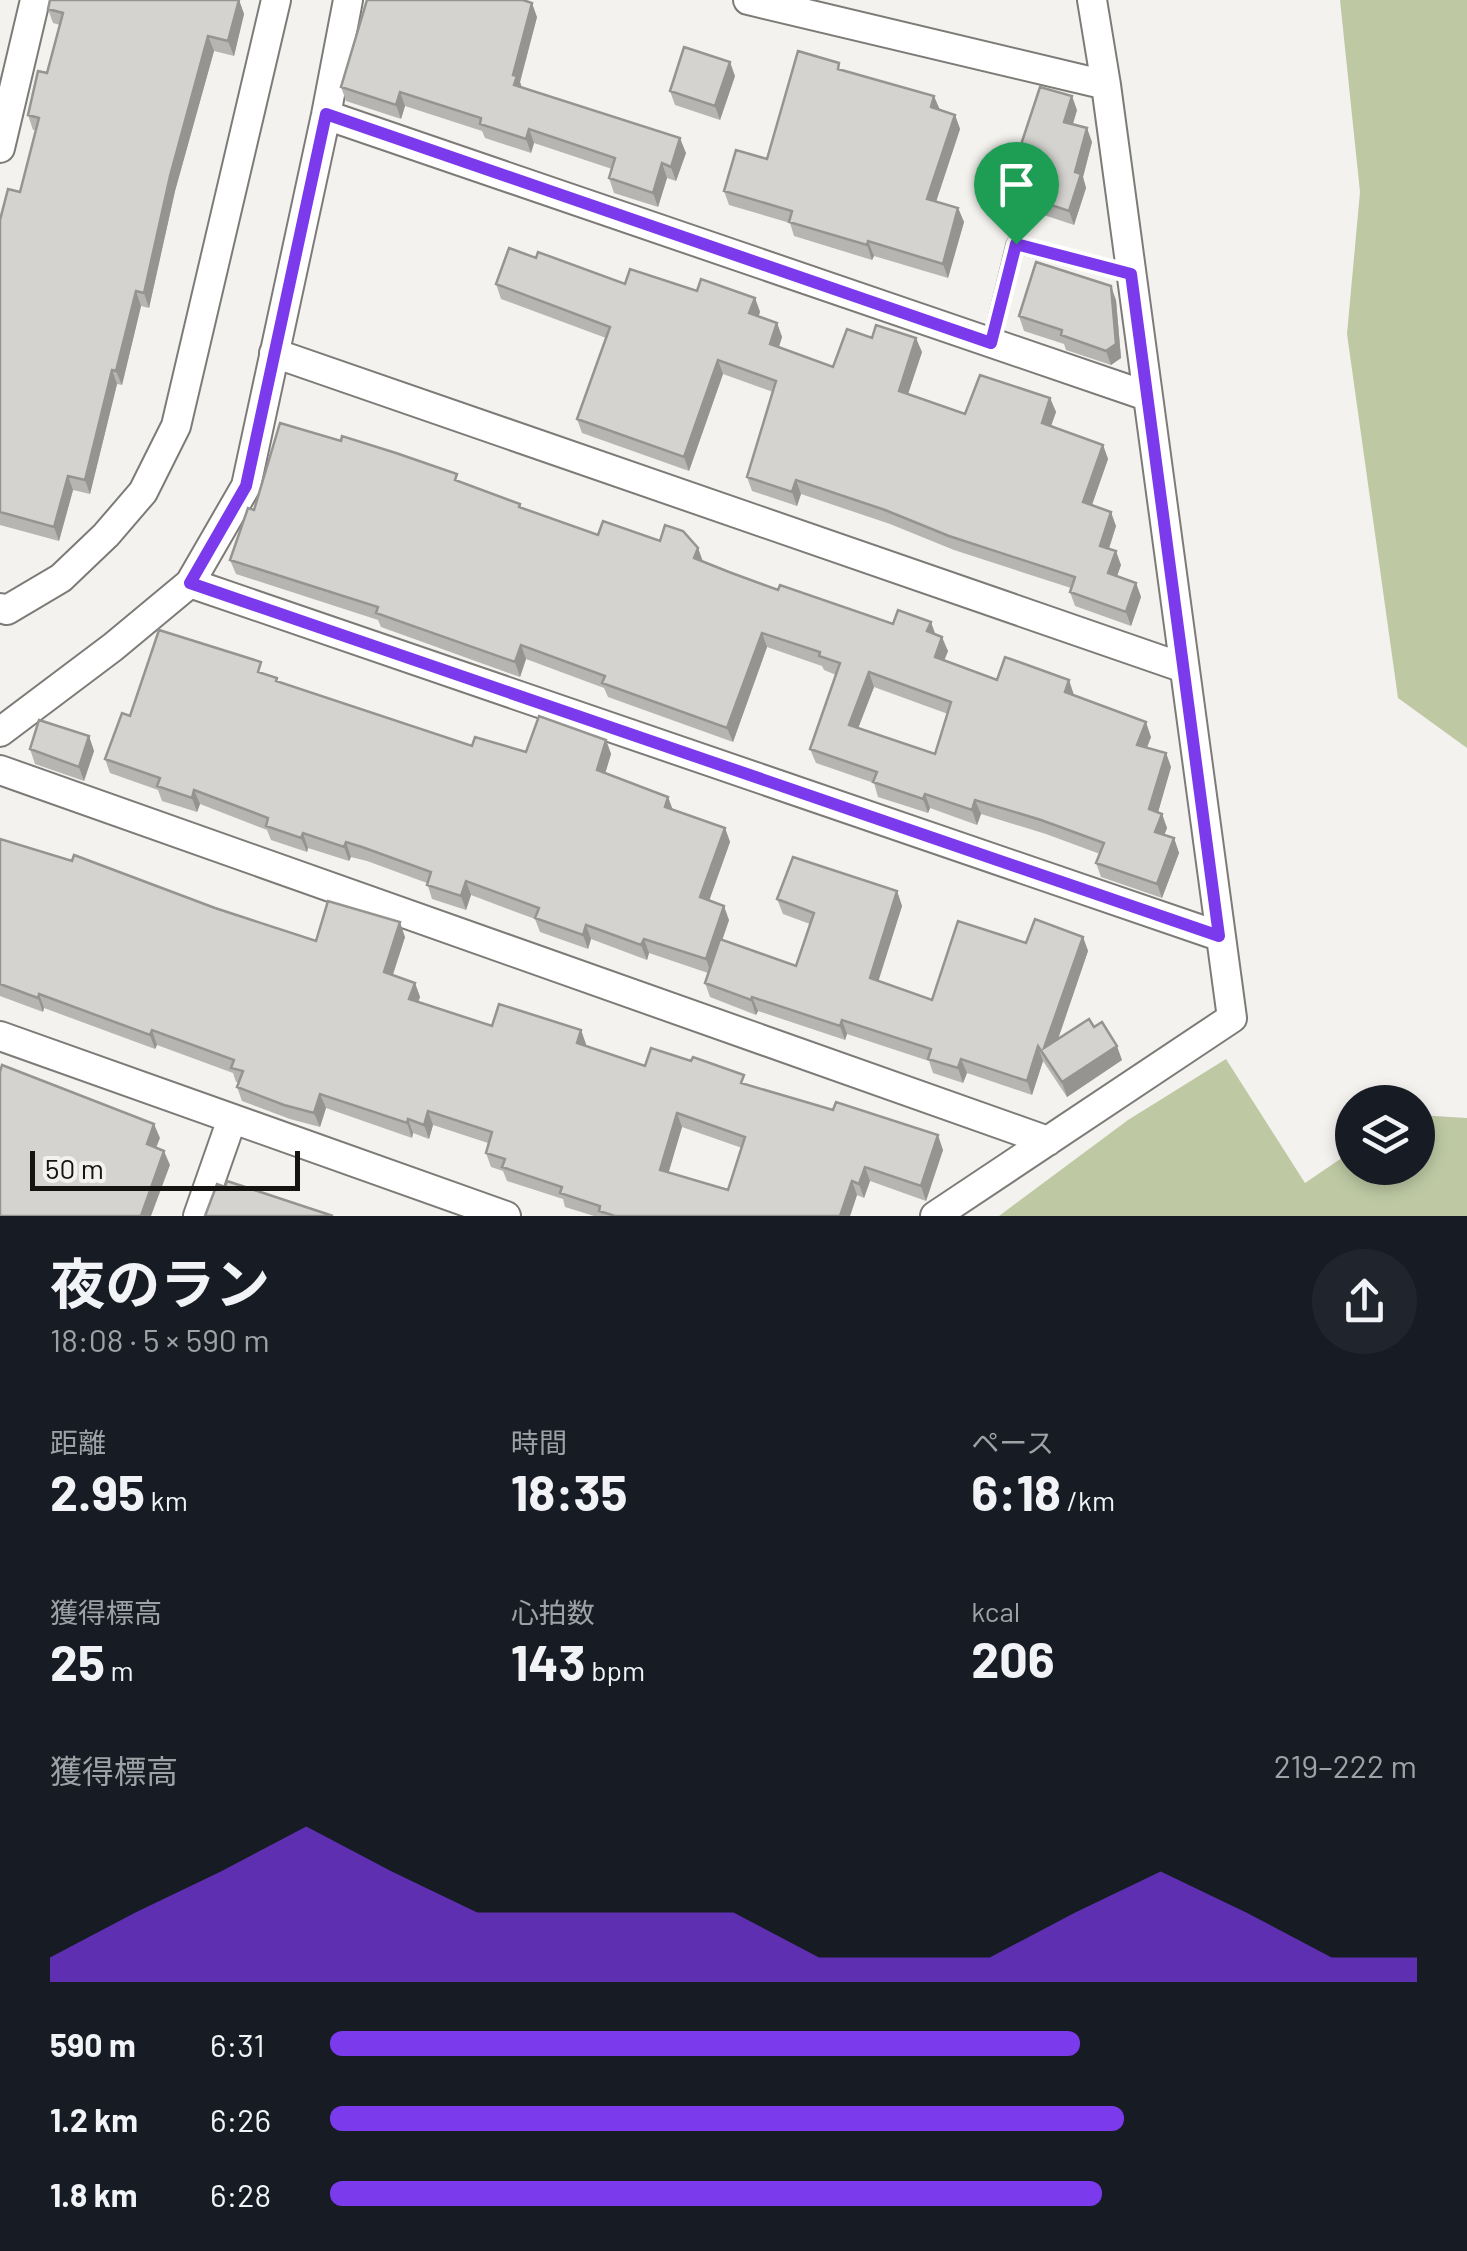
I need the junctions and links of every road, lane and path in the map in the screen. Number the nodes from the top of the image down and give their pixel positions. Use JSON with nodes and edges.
{"nodes":[{"id":1,"x":35,"y":0,"type":"edge"},
{"id":2,"x":276,"y":0,"type":"edge"},
{"id":3,"x":348,"y":0,"type":"edge"},
{"id":4,"x":748,"y":0,"type":"edge"},
{"id":5,"x":1092,"y":0,"type":"edge"},
{"id":6,"x":1106,"y":84,"type":"junction"},
{"id":7,"x":326,"y":114,"type":"junction"},
{"id":8,"x":0,"y":148,"type":"edge"},
{"id":9,"x":1131,"y":274,"type":"junction"},
{"id":10,"x":991,"y":343,"type":"junction"},
{"id":11,"x":274,"y":353,"type":"junction"},
{"id":12,"x":1147,"y":396,"type":"junction"},
{"id":13,"x":190,"y":583,"type":"junction"},
{"id":14,"x":0,"y":608,"type":"edge"},
{"id":15,"x":1184,"y":668,"type":"junction"},
{"id":16,"x":0,"y":732,"type":"edge"},
{"id":17,"x":0,"y":770,"type":"edge"},
{"id":18,"x":1219,"y":936,"type":"junction"},
{"id":19,"x":0,"y":1036,"type":"edge"},
{"id":20,"x":232,"y":1119,"type":"junction"},
{"id":21,"x":1048,"y":1141,"type":"junction"},
{"id":22,"x":198,"y":1216,"type":"edge"},
{"id":23,"x":506,"y":1216,"type":"edge"},
{"id":24,"x":936,"y":1216,"type":"edge"}],
"edges":[{"from":1,"to":8,"type":"street"},
{"from":2,"to":14,"type":"street"},
{"from":3,"to":7,"type":"street"},
{"from":4,"to":6,"type":"street"},
{"from":5,"to":6,"type":"street"},
{"from":6,"to":9,"type":"street"},
{"from":7,"to":10,"type":"street"},
{"from":7,"to":11,"type":"street"},
{"from":9,"to":10,"type":"lane"},
{"from":9,"to":12,"type":"street"},
{"from":10,"to":12,"type":"street"},
{"from":11,"to":13,"type":"street"},
{"from":11,"to":15,"type":"street"},
{"from":12,"to":15,"type":"street"},
{"from":13,"to":16,"type":"street"},
{"from":13,"to":18,"type":"street"},
{"from":15,"to":18,"type":"street"},
{"from":17,"to":21,"type":"street"},
{"from":18,"to":21,"type":"street"},
{"from":19,"to":20,"type":"street"},
{"from":20,"to":22,"type":"street"},
{"from":20,"to":23,"type":"street"},
{"from":21,"to":24,"type":"street"}]}
